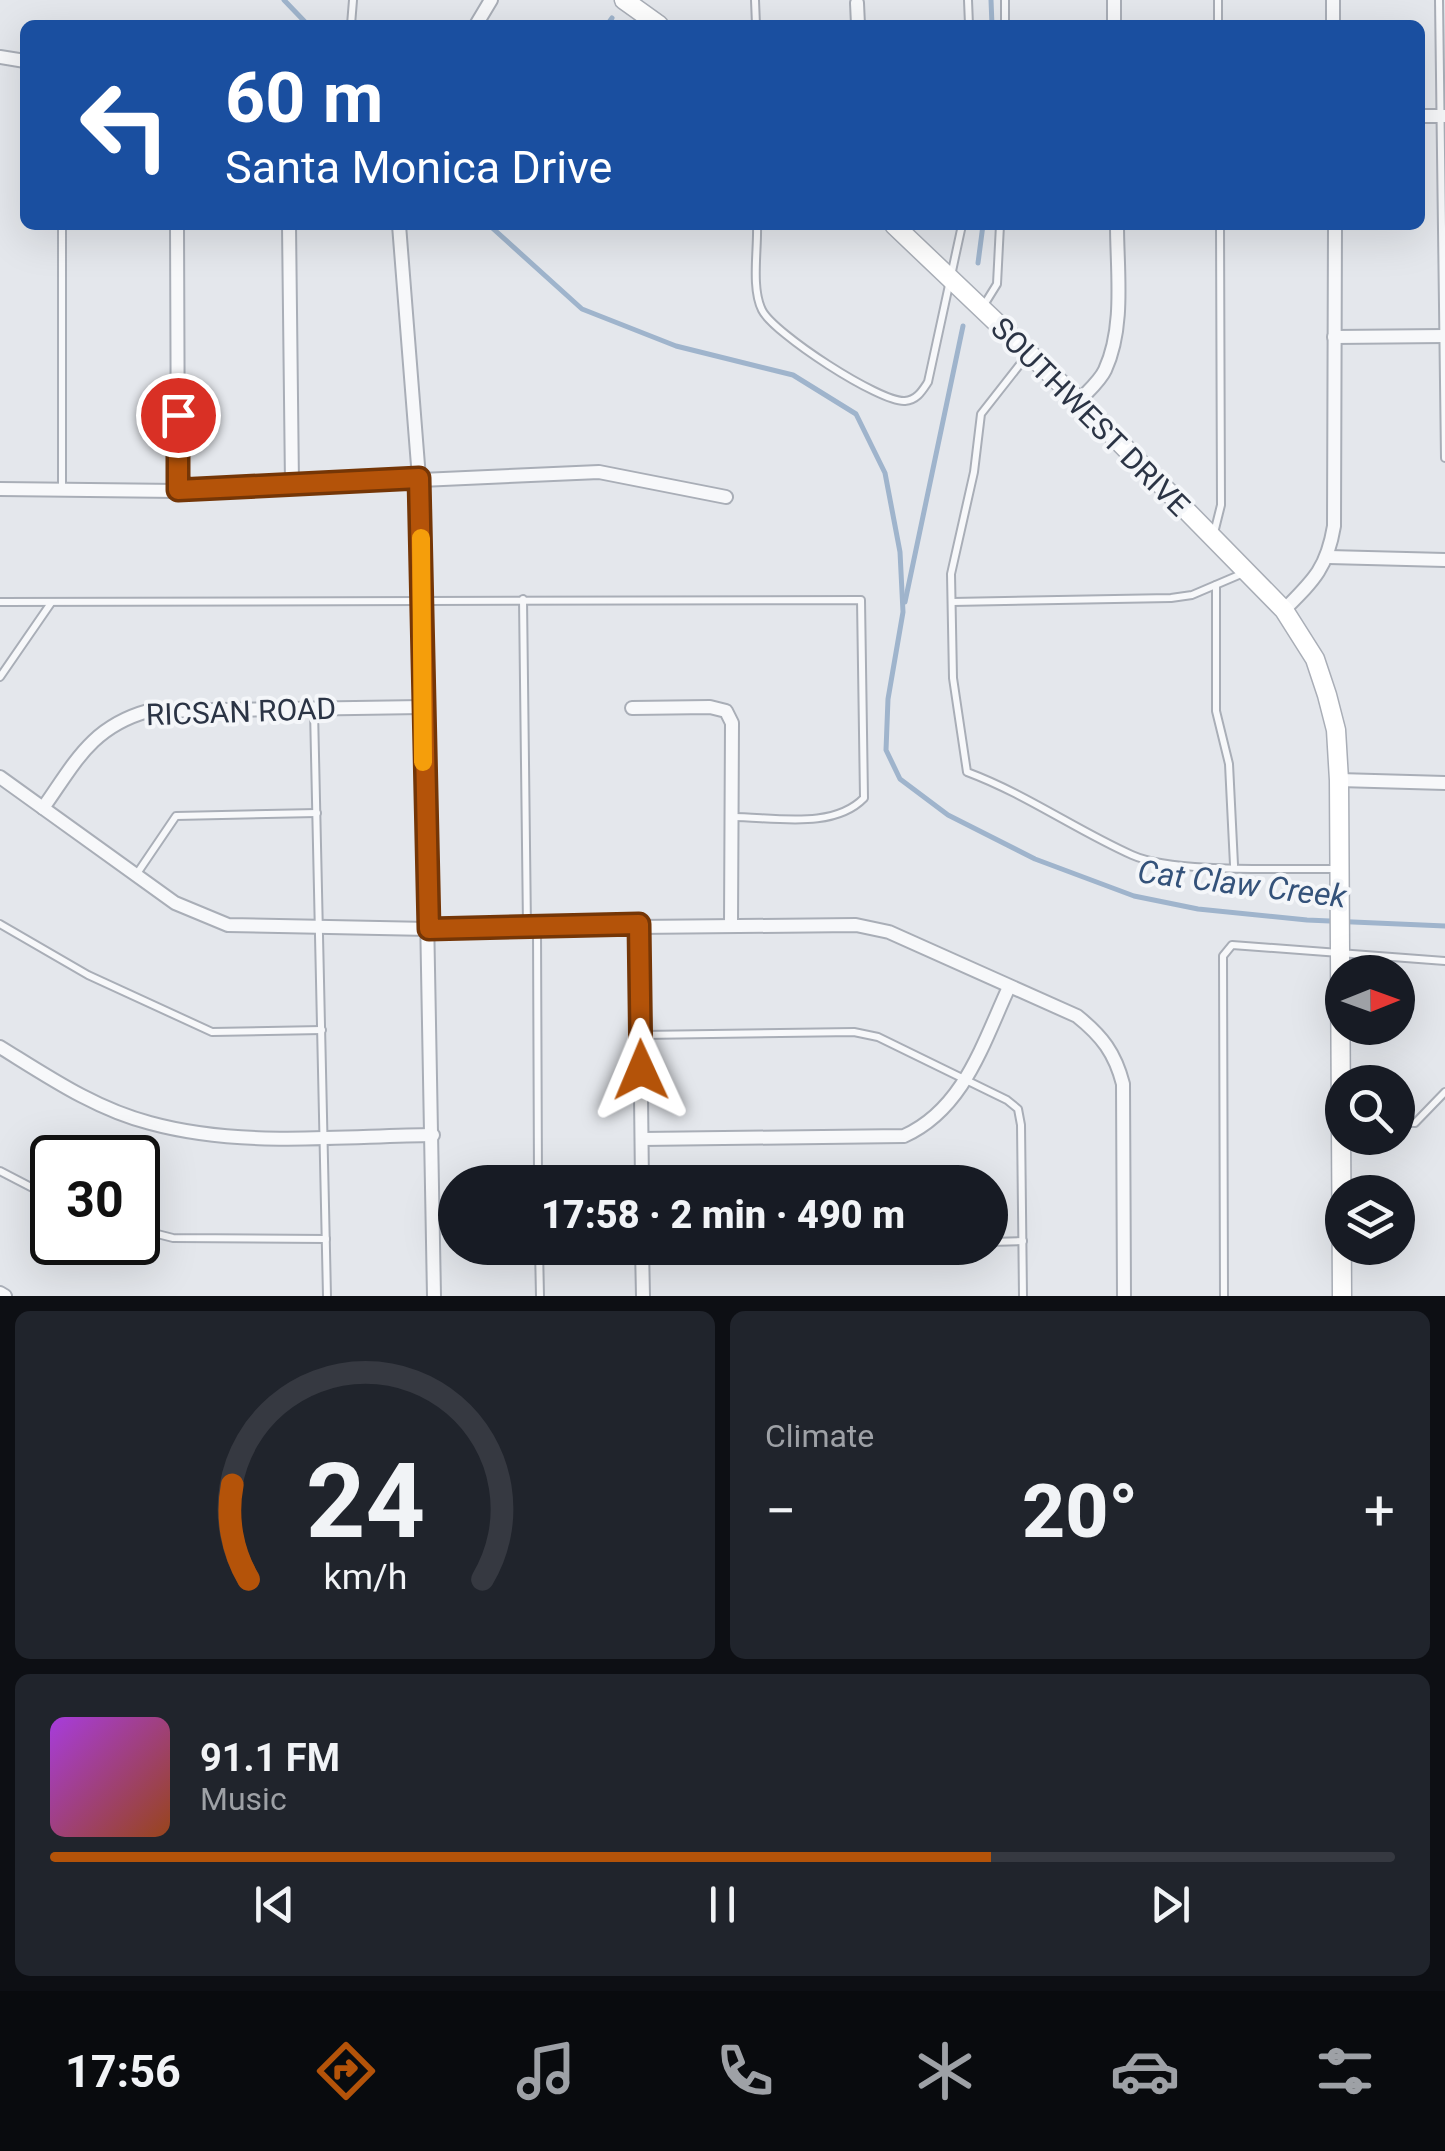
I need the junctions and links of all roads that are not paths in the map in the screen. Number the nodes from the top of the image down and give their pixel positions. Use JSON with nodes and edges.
{"nodes":[{"id":1,"x":624,"y":0,"type":"edge"},
{"id":2,"x":1441,"y":1,"type":"edge"},
{"id":3,"x":857,"y":2,"type":"dead end"},
{"id":4,"x":652,"y":20,"type":"edge"},
{"id":5,"x":858,"y":20,"type":"edge"},
{"id":6,"x":1442,"y":116,"type":"edge"},
{"id":7,"x":1443,"y":225,"type":"edge"},
{"id":8,"x":62,"y":230,"type":"edge"},
{"id":9,"x":177,"y":230,"type":"edge"},
{"id":10,"x":289,"y":230,"type":"edge"},
{"id":11,"x":399,"y":230,"type":"edge"},
{"id":12,"x":757,"y":230,"type":"edge"},
{"id":13,"x":899,"y":230,"type":"edge"},
{"id":14,"x":961,"y":230,"type":"edge"},
{"id":15,"x":1000,"y":230,"type":"edge"},
{"id":16,"x":1117,"y":230,"type":"edge"},
{"id":17,"x":1220,"y":230,"type":"edge"},
{"id":18,"x":1335,"y":230,"type":"edge"},
{"id":19,"x":952,"y":280,"type":"junction"},
{"id":20,"x":982,"y":308,"type":"junction"},
{"id":21,"x":1334,"y":336,"type":"junction"},
{"id":22,"x":1443,"y":336,"type":"edge"},
{"id":23,"x":1029,"y":354,"type":"junction"},
{"id":24,"x":1079,"y":401,"type":"junction"},
{"id":25,"x":1445,"y":440,"type":"edge"},
{"id":26,"x":1445,"y":458,"type":"edge"},
{"id":27,"x":419,"y":478,"type":"junction"},
{"id":28,"x":292,"y":484,"type":"junction"},
{"id":29,"x":0,"y":490,"type":"edge"},
{"id":30,"x":62,"y":490,"type":"junction"},
{"id":31,"x":178,"y":490,"type":"junction"},
{"id":32,"x":726,"y":497,"type":"dead end"},
{"id":33,"x":1212,"y":538,"type":"junction"},
{"id":34,"x":1329,"y":557,"type":"junction"},
{"id":35,"x":1445,"y":560,"type":"edge"},
{"id":36,"x":1248,"y":571,"type":"junction"},
{"id":37,"x":1216,"y":586,"type":"junction"},
{"id":38,"x":523,"y":598,"type":"junction"},
{"id":39,"x":421,"y":599,"type":"junction"},
{"id":40,"x":0,"y":602,"type":"edge"},
{"id":41,"x":52,"y":602,"type":"junction"},
{"id":42,"x":952,"y":602,"type":"junction"},
{"id":43,"x":1284,"y":610,"type":"junction"},
{"id":44,"x":0,"y":677,"type":"edge"},
{"id":45,"x":422,"y":707,"type":"junction"},
{"id":46,"x":314,"y":708,"type":"junction"},
{"id":47,"x":632,"y":708,"type":"dead end"},
{"id":48,"x":0,"y":777,"type":"edge"},
{"id":49,"x":1339,"y":780,"type":"junction"},
{"id":50,"x":1445,"y":783,"type":"edge"},
{"id":51,"x":43,"y":808,"type":"junction"},
{"id":52,"x":317,"y":814,"type":"junction"},
{"id":53,"x":732,"y":817,"type":"junction"},
{"id":54,"x":1234,"y":866,"type":"junction"},
{"id":55,"x":1339,"y":868,"type":"junction"},
{"id":56,"x":136,"y":875,"type":"junction"},
{"id":57,"x":0,"y":924,"type":"edge"},
{"id":58,"x":639,"y":924,"type":"junction"},
{"id":59,"x":732,"y":925,"type":"junction"},
{"id":60,"x":532,"y":926,"type":"junction"},
{"id":61,"x":321,"y":928,"type":"junction"},
{"id":62,"x":429,"y":929,"type":"junction"},
{"id":63,"x":1339,"y":952,"type":"junction"},
{"id":64,"x":1445,"y":961,"type":"edge"},
{"id":65,"x":1009,"y":987,"type":"junction"},
{"id":66,"x":322,"y":1030,"type":"junction"},
{"id":67,"x":641,"y":1036,"type":"junction"},
{"id":68,"x":0,"y":1047,"type":"edge"},
{"id":69,"x":1340,"y":1065,"type":"edge"},
{"id":70,"x":966,"y":1078,"type":"junction"},
{"id":71,"x":1445,"y":1092,"type":"edge"},
{"id":72,"x":1415,"y":1122,"type":"edge"},
{"id":73,"x":433,"y":1135,"type":"junction"},
{"id":74,"x":324,"y":1136,"type":"junction"},
{"id":75,"x":642,"y":1139,"type":"junction"},
{"id":76,"x":1341,"y":1155,"type":"edge"},
{"id":77,"x":538,"y":1165,"type":"edge"},
{"id":78,"x":642,"y":1165,"type":"edge"},
{"id":79,"x":0,"y":1171,"type":"edge"},
{"id":80,"x":30,"y":1187,"type":"edge"},
{"id":81,"x":160,"y":1235,"type":"edge"},
{"id":82,"x":326,"y":1239,"type":"junction"},
{"id":83,"x":1008,"y":1241,"type":"edge"},
{"id":84,"x":1022,"y":1241,"type":"junction"},
{"id":85,"x":539,"y":1265,"type":"edge"},
{"id":86,"x":642,"y":1265,"type":"edge"},
{"id":87,"x":327,"y":1296,"type":"edge"},
{"id":88,"x":434,"y":1296,"type":"edge"},
{"id":89,"x":540,"y":1296,"type":"edge"},
{"id":90,"x":642,"y":1296,"type":"edge"},
{"id":91,"x":1023,"y":1296,"type":"edge"},
{"id":92,"x":1124,"y":1296,"type":"edge"},
{"id":93,"x":1224,"y":1296,"type":"edge"},
{"id":94,"x":1342,"y":1296,"type":"edge"}],
"edges":[{"from":1,"to":4,"type":"main road"},
{"from":2,"to":6,"type":"lane"},
{"from":3,"to":5,"type":"street"},
{"from":6,"to":7,"type":"lane"},
{"from":7,"to":22,"type":"lane"},
{"from":8,"to":30,"type":"lane"},
{"from":9,"to":31,"type":"street"},
{"from":10,"to":28,"type":"street"},
{"from":11,"to":27,"type":"street"},
{"from":12,"to":19,"type":"lane"},
{"from":13,"to":19,"type":"main road","name":"SOUTHWEST DRIVE"},
{"from":14,"to":19,"type":"lane"},
{"from":15,"to":20,"type":"lane"},
{"from":16,"to":24,"type":"street"},
{"from":17,"to":33,"type":"lane"},
{"from":18,"to":21,"type":"street"},
{"from":19,"to":20,"type":"main road","name":"SOUTHWEST DRIVE"},
{"from":20,"to":23,"type":"main road","name":"SOUTHWEST DRIVE"},
{"from":21,"to":22,"type":"street"},
{"from":21,"to":34,"type":"street"},
{"from":22,"to":25,"type":"lane"},
{"from":23,"to":24,"type":"main road","name":"SOUTHWEST DRIVE"},
{"from":23,"to":42,"type":"lane"},
{"from":24,"to":33,"type":"main road","name":"SOUTHWEST DRIVE"},
{"from":25,"to":26,"type":"lane"},
{"from":27,"to":28,"type":"street"},
{"from":27,"to":32,"type":"street"},
{"from":27,"to":39,"type":"street"},
{"from":28,"to":31,"type":"street"},
{"from":29,"to":30,"type":"street"},
{"from":30,"to":31,"type":"street"},
{"from":33,"to":36,"type":"main road","name":"SOUTHWEST DRIVE"},
{"from":34,"to":35,"type":"street"},
{"from":34,"to":43,"type":"street"},
{"from":36,"to":37,"type":"lane"},
{"from":36,"to":43,"type":"main road","name":"SOUTHWEST DRIVE"},
{"from":37,"to":42,"type":"lane"},
{"from":37,"to":54,"type":"lane"},
{"from":38,"to":39,"type":"lane"},
{"from":38,"to":53,"type":"lane"},
{"from":38,"to":60,"type":"lane"},
{"from":39,"to":41,"type":"lane"},
{"from":39,"to":45,"type":"street"},
{"from":40,"to":41,"type":"lane"},
{"from":41,"to":44,"type":"lane"},
{"from":42,"to":54,"type":"lane"},
{"from":43,"to":49,"type":"main road","name":"SOUTHWEST DRIVE"},
{"from":45,"to":46,"type":"street","name":"RICSAN ROAD"},
{"from":45,"to":62,"type":"street"},
{"from":46,"to":51,"type":"street","name":"RICSAN ROAD"},
{"from":46,"to":52,"type":"lane"},
{"from":47,"to":53,"type":"street"},
{"from":48,"to":51,"type":"street"},
{"from":49,"to":50,"type":"street"},
{"from":49,"to":55,"type":"main road","name":"SOUTHWEST DRIVE"},
{"from":51,"to":56,"type":"street"},
{"from":52,"to":56,"type":"lane"},
{"from":52,"to":61,"type":"lane"},
{"from":53,"to":59,"type":"street"},
{"from":54,"to":55,"type":"lane"},
{"from":55,"to":63,"type":"main road","name":"SOUTHWEST DRIVE"},
{"from":56,"to":61,"type":"street"},
{"from":57,"to":66,"type":"lane"},
{"from":58,"to":59,"type":"street"},
{"from":58,"to":60,"type":"street"},
{"from":58,"to":67,"type":"street"},
{"from":59,"to":65,"type":"street"},
{"from":60,"to":62,"type":"street"},
{"from":60,"to":77,"type":"lane"},
{"from":61,"to":62,"type":"street"},
{"from":61,"to":66,"type":"lane"},
{"from":62,"to":73,"type":"street"},
{"from":63,"to":64,"type":"lane"},
{"from":63,"to":69,"type":"main road","name":"SOUTHWEST DRIVE"},
{"from":63,"to":93,"type":"lane"},
{"from":65,"to":70,"type":"street"},
{"from":65,"to":92,"type":"street"},
{"from":66,"to":74,"type":"lane"},
{"from":67,"to":70,"type":"lane"},
{"from":67,"to":75,"type":"street"},
{"from":68,"to":74,"type":"street"},
{"from":70,"to":75,"type":"street"},
{"from":70,"to":84,"type":"lane"},
{"from":71,"to":72,"type":"lane"},
{"from":73,"to":74,"type":"street"},
{"from":73,"to":88,"type":"street"},
{"from":74,"to":82,"type":"lane"},
{"from":75,"to":78,"type":"street"},
{"from":76,"to":94,"type":"main road","name":"SOUTHWEST DRIVE"},
{"from":79,"to":80,"type":"lane"},
{"from":81,"to":82,"type":"lane"},
{"from":82,"to":87,"type":"lane"},
{"from":83,"to":84,"type":"lane"},
{"from":84,"to":91,"type":"lane"},
{"from":85,"to":89,"type":"lane"},
{"from":86,"to":90,"type":"street"}]}
